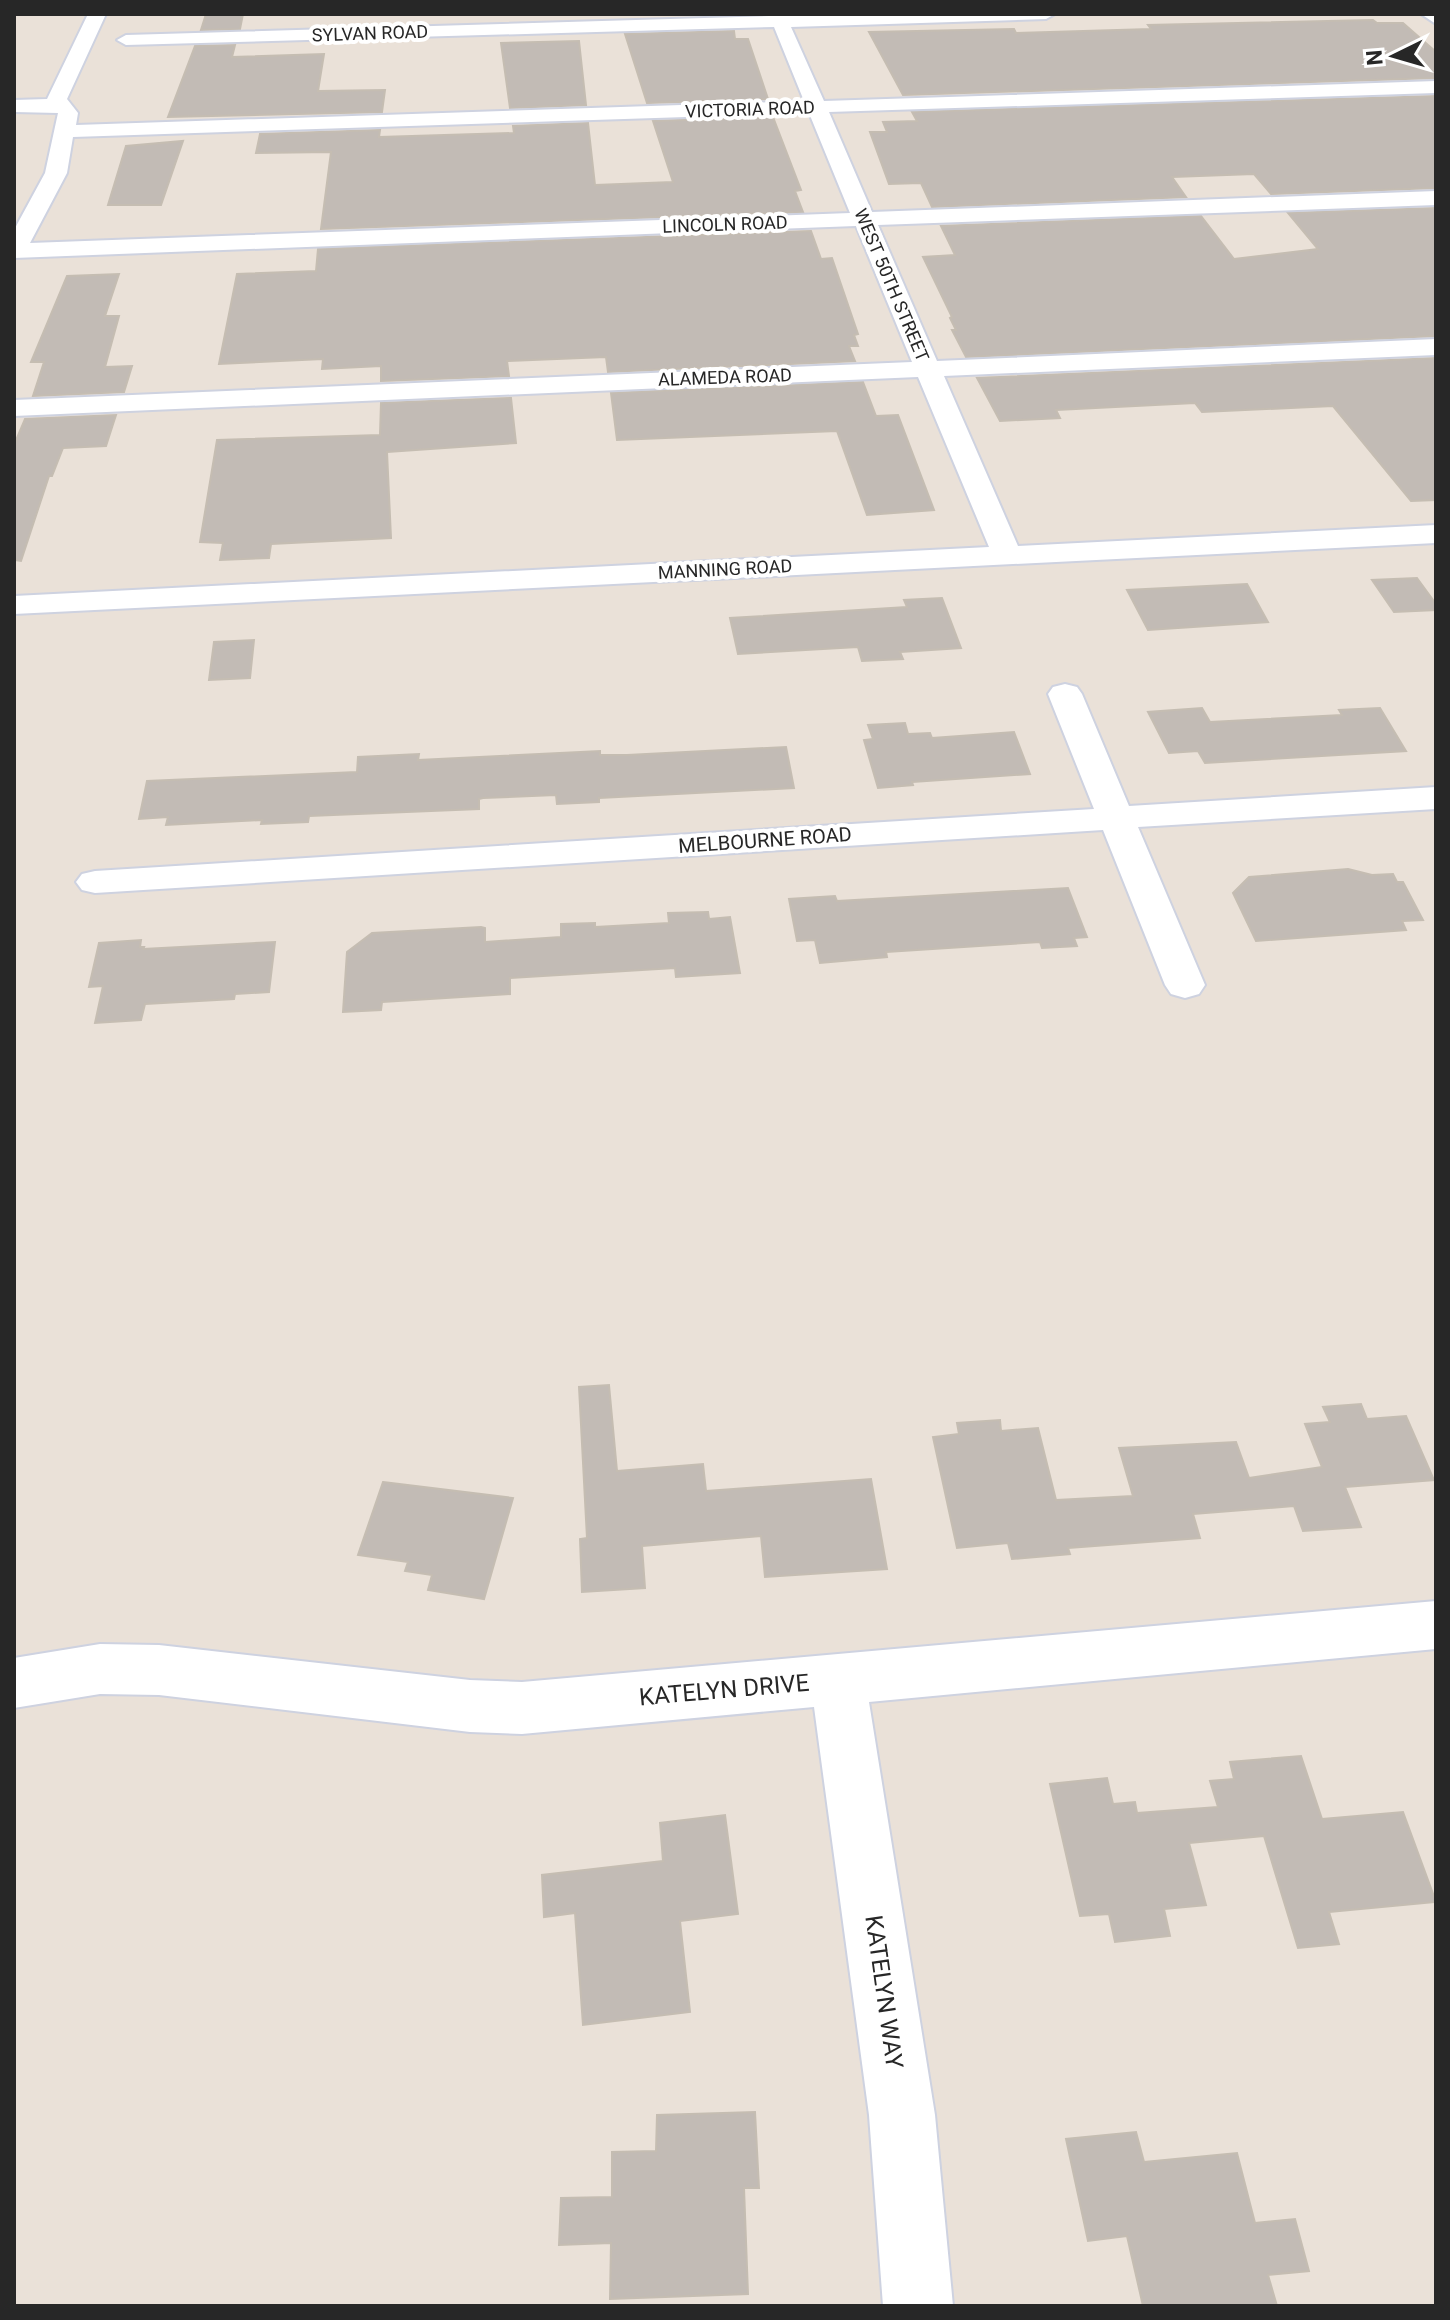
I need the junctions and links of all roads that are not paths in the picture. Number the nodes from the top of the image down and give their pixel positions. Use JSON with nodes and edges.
{"nodes":[{"id":1,"x":97,"y":14,"type":"edge"},
{"id":2,"x":127,"y":14,"type":"edge"},
{"id":3,"x":1046,"y":14,"type":"edge"},
{"id":4,"x":1430,"y":14,"type":"edge"},
{"id":5,"x":779,"y":18,"type":"edge"},
{"id":6,"x":1436,"y":19,"type":"edge"},
{"id":7,"x":449,"y":22,"type":"edge"},
{"id":8,"x":126,"y":40,"type":"dead end"},
{"id":9,"x":109,"y":56,"type":"dead end"},
{"id":10,"x":1436,"y":87,"type":"edge"},
{"id":11,"x":14,"y":106,"type":"edge"},
{"id":12,"x":817,"y":107,"type":"junction"},
{"id":13,"x":68,"y":114,"type":"junction"},
{"id":14,"x":1436,"y":198,"type":"edge"},
{"id":15,"x":864,"y":219,"type":"junction"},
{"id":16,"x":14,"y":250,"type":"edge"},
{"id":17,"x":1436,"y":347,"type":"edge"},
{"id":18,"x":928,"y":368,"type":"junction"},
{"id":19,"x":14,"y":408,"type":"edge"},
{"id":20,"x":1436,"y":534,"type":"edge"},
{"id":21,"x":1007,"y":555,"type":"junction"},
{"id":22,"x":14,"y":605,"type":"edge"},
{"id":23,"x":1065,"y":694,"type":"dead end"},
{"id":24,"x":1436,"y":798,"type":"edge"},
{"id":25,"x":1118,"y":818,"type":"junction"},
{"id":26,"x":95,"y":882,"type":"dead end"},
{"id":27,"x":1185,"y":985,"type":"dead end"},
{"id":28,"x":1436,"y":1625,"type":"edge"},
{"id":29,"x":838,"y":1680,"type":"junction"},
{"id":30,"x":14,"y":1683,"type":"edge"},
{"id":31,"x":918,"y":2306,"type":"edge"}],
"edges":[{"from":1,"to":13,"type":"street"},
{"from":2,"to":9,"type":"street"},
{"from":3,"to":5,"type":"street","name":"SYLVAN ROAD"},
{"from":4,"to":6,"type":"street"},
{"from":5,"to":7,"type":"street","name":"SYLVAN ROAD"},
{"from":5,"to":12,"type":"street","name":"WEST 50TH STREET"},
{"from":7,"to":8,"type":"street","name":"SYLVAN ROAD"},
{"from":10,"to":12,"type":"street","name":"VICTORIA ROAD"},
{"from":11,"to":13,"type":"street","name":"VICTORIA ROAD"},
{"from":12,"to":13,"type":"street","name":"VICTORIA ROAD"},
{"from":12,"to":15,"type":"street","name":"WEST 50TH STREET"},
{"from":13,"to":16,"type":"street"},
{"from":14,"to":15,"type":"street","name":"LINCOLN ROAD"},
{"from":15,"to":16,"type":"street","name":"LINCOLN ROAD"},
{"from":15,"to":18,"type":"street","name":"WEST 50TH STREET"},
{"from":17,"to":18,"type":"street","name":"ALAMEDA ROAD"},
{"from":18,"to":19,"type":"street","name":"ALAMEDA ROAD"},
{"from":18,"to":21,"type":"street","name":"WEST 50TH STREET"},
{"from":20,"to":21,"type":"street","name":"MANNING ROAD"},
{"from":21,"to":22,"type":"street","name":"MANNING ROAD"},
{"from":23,"to":25,"type":"street"},
{"from":24,"to":25,"type":"street","name":"MELBOURNE ROAD"},
{"from":25,"to":26,"type":"street","name":"MELBOURNE ROAD"},
{"from":25,"to":27,"type":"street"},
{"from":28,"to":29,"type":"street","name":"KATELYN DRIVE"},
{"from":29,"to":30,"type":"street","name":"KATELYN DRIVE"},
{"from":29,"to":31,"type":"street","name":"KATELYN WAY"}]}
